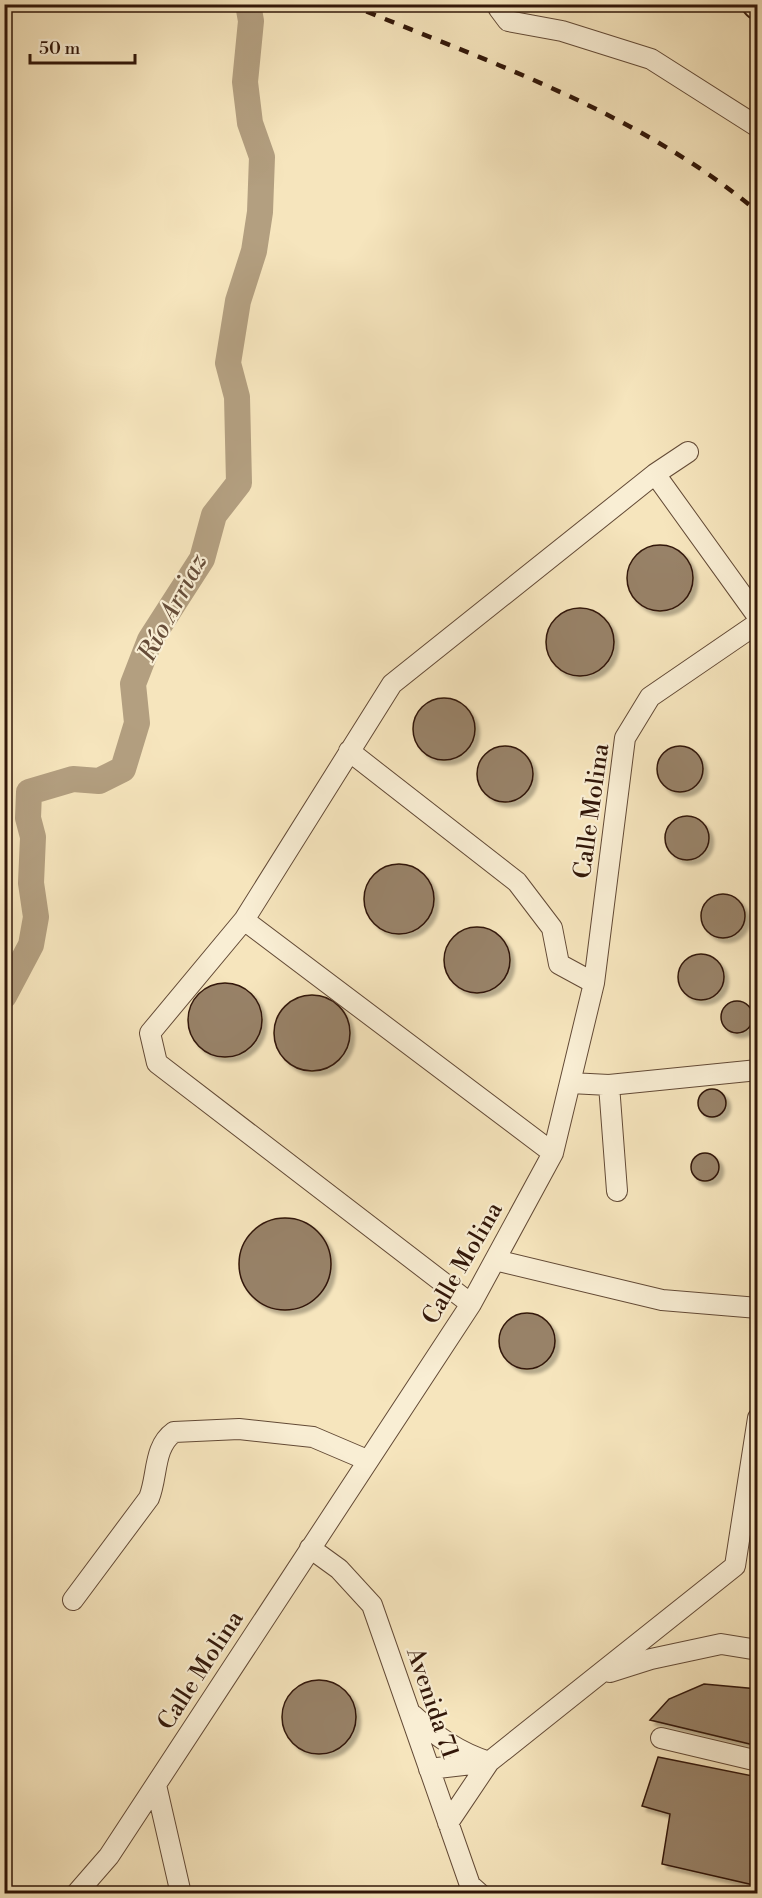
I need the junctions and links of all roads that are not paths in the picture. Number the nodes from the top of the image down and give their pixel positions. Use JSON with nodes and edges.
{"nodes":[{"id":1,"x":500,"y":4,"type":"edge"},
{"id":2,"x":758,"y":126,"type":"edge"},
{"id":3,"x":687,"y":452,"type":"dead end"},
{"id":4,"x":655,"y":474,"type":"junction"},
{"id":5,"x":758,"y":617,"type":"edge"},
{"id":6,"x":758,"y":623,"type":"edge"},
{"id":7,"x":349,"y":751,"type":"junction"},
{"id":8,"x":244,"y":920,"type":"junction"},
{"id":9,"x":594,"y":983,"type":"junction"},
{"id":10,"x":758,"y":1070,"type":"edge"},
{"id":11,"x":570,"y":1083,"type":"junction"},
{"id":12,"x":609,"y":1085,"type":"junction"},
{"id":13,"x":553,"y":1153,"type":"junction"},
{"id":14,"x":617,"y":1191,"type":"dead end"},
{"id":15,"x":495,"y":1260,"type":"junction"},
{"id":16,"x":471,"y":1304,"type":"junction"},
{"id":17,"x":758,"y":1308,"type":"edge"},
{"id":18,"x":758,"y":1418,"type":"edge"},
{"id":19,"x":367,"y":1460,"type":"junction"},
{"id":20,"x":310,"y":1548,"type":"junction"},
{"id":21,"x":73,"y":1600,"type":"dead end"},
{"id":22,"x":758,"y":1650,"type":"edge"},
{"id":23,"x":596,"y":1677,"type":"junction"},
{"id":24,"x":411,"y":1713,"type":"junction"},
{"id":25,"x":661,"y":1738,"type":"dead end"},
{"id":26,"x":758,"y":1761,"type":"edge"},
{"id":27,"x":489,"y":1762,"type":"junction"},
{"id":28,"x":429,"y":1769,"type":"junction"},
{"id":29,"x":156,"y":1785,"type":"junction"},
{"id":30,"x":448,"y":1823,"type":"junction"},
{"id":31,"x":76,"y":1893,"type":"edge"},
{"id":32,"x":181,"y":1893,"type":"edge"},
{"id":33,"x":480,"y":1893,"type":"edge"}],
"edges":[{"from":1,"to":2,"type":"street"},
{"from":3,"to":4,"type":"street"},
{"from":4,"to":5,"type":"street"},
{"from":4,"to":7,"type":"street"},
{"from":6,"to":9,"type":"street","name":"Calle Molina"},
{"from":7,"to":8,"type":"street"},
{"from":7,"to":9,"type":"street"},
{"from":8,"to":13,"type":"street"},
{"from":8,"to":16,"type":"street"},
{"from":9,"to":11,"type":"street","name":"Calle Molina"},
{"from":10,"to":12,"type":"street"},
{"from":11,"to":12,"type":"street"},
{"from":11,"to":13,"type":"street","name":"Calle Molina"},
{"from":12,"to":14,"type":"street"},
{"from":13,"to":15,"type":"street","name":"Calle Molina"},
{"from":15,"to":16,"type":"street","name":"Calle Molina"},
{"from":15,"to":17,"type":"street"},
{"from":16,"to":19,"type":"street","name":"Calle Molina"},
{"from":18,"to":23,"type":"street"},
{"from":19,"to":20,"type":"street","name":"Calle Molina"},
{"from":19,"to":21,"type":"street"},
{"from":20,"to":24,"type":"street","name":"Avenida 71"},
{"from":20,"to":29,"type":"street","name":"Calle Molina"},
{"from":22,"to":23,"type":"street"},
{"from":23,"to":27,"type":"street"},
{"from":24,"to":27,"type":"street"},
{"from":24,"to":28,"type":"street","name":"Avenida 71"},
{"from":25,"to":26,"type":"street"},
{"from":27,"to":28,"type":"street"},
{"from":27,"to":30,"type":"street"},
{"from":28,"to":30,"type":"street","name":"Avenida 71"},
{"from":29,"to":31,"type":"street","name":"Calle Molina"},
{"from":29,"to":32,"type":"street"},
{"from":30,"to":33,"type":"street","name":"Avenida 71"}]}
